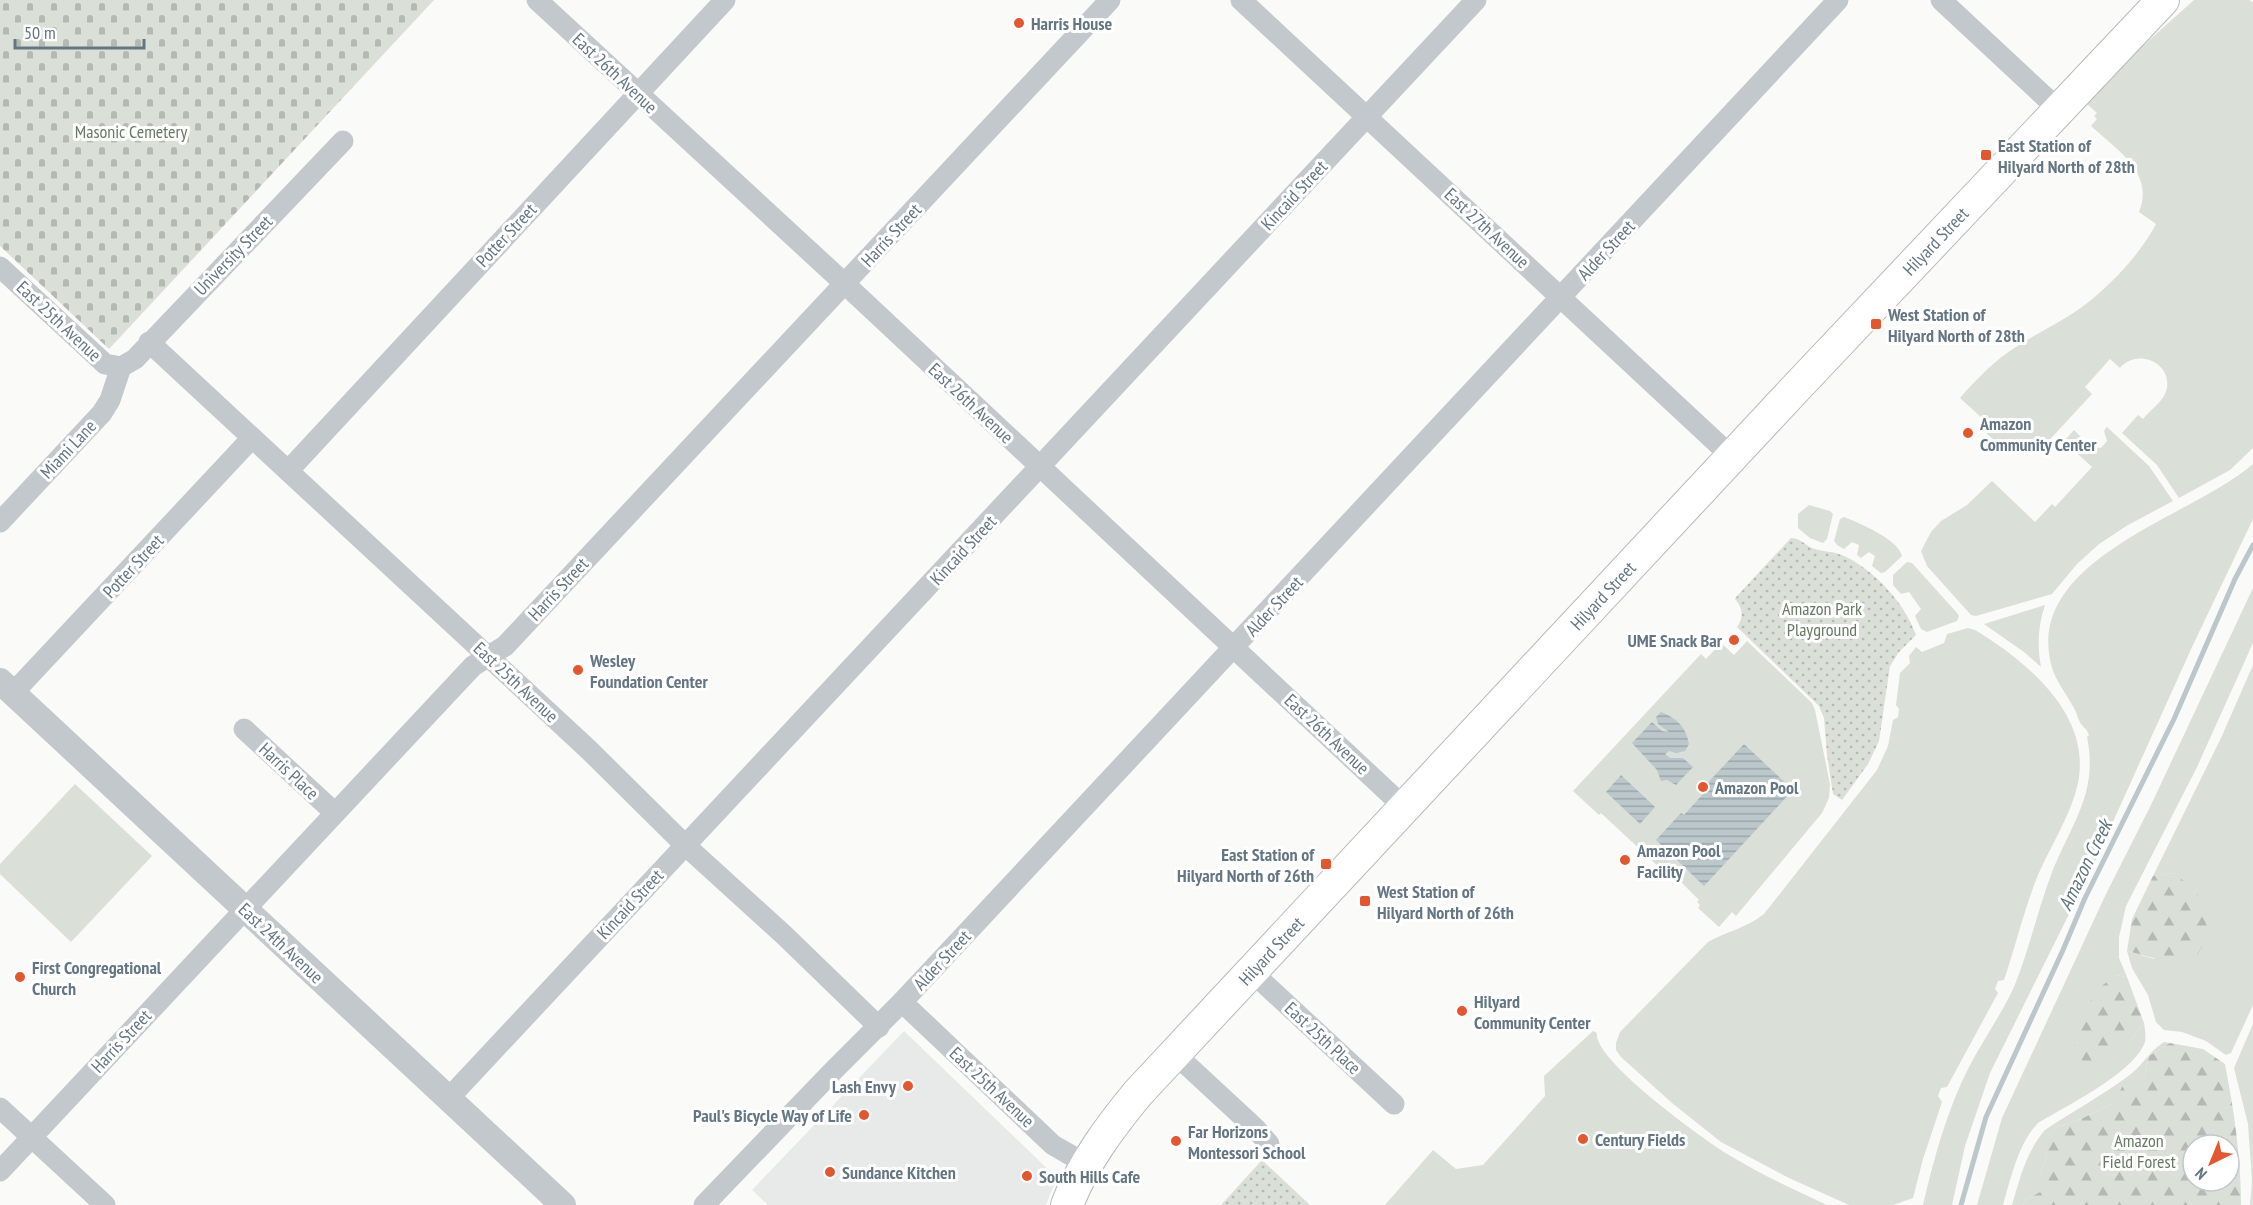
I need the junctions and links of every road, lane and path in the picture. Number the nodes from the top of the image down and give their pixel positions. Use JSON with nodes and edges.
{"nodes":[{"id":1,"x":537,"y":0,"type":"edge"},
{"id":2,"x":725,"y":0,"type":"edge"},
{"id":3,"x":1110,"y":0,"type":"edge"},
{"id":4,"x":1241,"y":0,"type":"edge"},
{"id":5,"x":1476,"y":0,"type":"edge"},
{"id":6,"x":1838,"y":0,"type":"edge"},
{"id":7,"x":1941,"y":0,"type":"edge"},
{"id":8,"x":2163,"y":1,"type":"edge"},
{"id":9,"x":637,"y":94,"type":"junction"},
{"id":10,"x":2058,"y":109,"type":"junction"},
{"id":11,"x":1367,"y":117,"type":"junction"},
{"id":12,"x":343,"y":141,"type":"dead end"},
{"id":13,"x":0,"y":267,"type":"edge"},
{"id":14,"x":845,"y":284,"type":"junction"},
{"id":15,"x":1561,"y":298,"type":"junction"},
{"id":16,"x":149,"y":342,"type":"junction"},
{"id":17,"x":121,"y":367,"type":"junction"},
{"id":18,"x":252,"y":438,"type":"junction"},
{"id":19,"x":1732,"y":457,"type":"junction"},
{"id":20,"x":1040,"y":467,"type":"junction"},
{"id":21,"x":288,"y":471,"type":"junction"},
{"id":22,"x":0,"y":522,"type":"edge"},
{"id":23,"x":1235,"y":648,"type":"junction"},
{"id":24,"x":489,"y":657,"type":"junction"},
{"id":25,"x":6,"y":687,"type":"edge"},
{"id":26,"x":244,"y":729,"type":"dead end"},
{"id":27,"x":1404,"y":807,"type":"junction"},
{"id":28,"x":334,"y":813,"type":"junction"},
{"id":29,"x":685,"y":845,"type":"junction"},
{"id":30,"x":246,"y":910,"type":"junction"},
{"id":31,"x":1252,"y":972,"type":"junction"},
{"id":32,"x":902,"y":1002,"type":"junction"},
{"id":33,"x":879,"y":1027,"type":"junction"},
{"id":34,"x":1174,"y":1053,"type":"junction"},
{"id":35,"x":448,"y":1099,"type":"junction"},
{"id":36,"x":1394,"y":1104,"type":"dead end"},
{"id":37,"x":0,"y":1108,"type":"edge"},
{"id":38,"x":32,"y":1137,"type":"junction"},
{"id":39,"x":1269,"y":1144,"type":"dead end"},
{"id":40,"x":1086,"y":1164,"type":"junction"},
{"id":41,"x":0,"y":1171,"type":"edge"},
{"id":42,"x":105,"y":1205,"type":"edge"},
{"id":43,"x":562,"y":1205,"type":"edge"},
{"id":44,"x":704,"y":1205,"type":"edge"},
{"id":45,"x":1067,"y":1205,"type":"edge"}],
"edges":[{"from":1,"to":9,"type":"street","name":"East 26th Avenue"},
{"from":2,"to":9,"type":"street","name":"Potter Street"},
{"from":3,"to":14,"type":"street","name":"Harris Street"},
{"from":4,"to":11,"type":"street","name":"East 27th Avenue"},
{"from":5,"to":11,"type":"street","name":"Kincaid Street"},
{"from":6,"to":15,"type":"street","name":"Alder Street"},
{"from":7,"to":10,"type":"street"},
{"from":8,"to":10,"type":"main road","name":"Hilyard Street"},
{"from":9,"to":14,"type":"street","name":"East 26th Avenue"},
{"from":9,"to":21,"type":"street","name":"Potter Street"},
{"from":10,"to":19,"type":"main road","name":"Hilyard Street"},
{"from":11,"to":15,"type":"street","name":"East 27th Avenue"},
{"from":11,"to":20,"type":"street","name":"Kincaid Street"},
{"from":12,"to":16,"type":"street","name":"University Street"},
{"from":13,"to":17,"type":"street","name":"East 25th Avenue"},
{"from":14,"to":20,"type":"street","name":"East 26th Avenue"},
{"from":14,"to":24,"type":"street","name":"Harris Street"},
{"from":15,"to":19,"type":"street","name":"East 27th Avenue"},
{"from":15,"to":23,"type":"street","name":"Alder Street"},
{"from":16,"to":17,"type":"street","name":"University Street"},
{"from":16,"to":18,"type":"street","name":"East 25th Avenue"},
{"from":17,"to":22,"type":"street","name":"Miami Lane"},
{"from":18,"to":21,"type":"street","name":"East 25th Avenue"},
{"from":18,"to":25,"type":"street","name":"Potter Street"},
{"from":19,"to":27,"type":"main road","name":"Hilyard Street"},
{"from":20,"to":23,"type":"street","name":"East 26th Avenue"},
{"from":20,"to":29,"type":"street","name":"Kincaid Street"},
{"from":21,"to":24,"type":"street","name":"East 25th Avenue"},
{"from":23,"to":27,"type":"street","name":"East 26th Avenue"},
{"from":23,"to":32,"type":"street","name":"Alder Street"},
{"from":24,"to":28,"type":"street","name":"Harris Street"},
{"from":24,"to":29,"type":"street","name":"East 25th Avenue"},
{"from":25,"to":30,"type":"street","name":"East 24th Avenue"},
{"from":26,"to":28,"type":"street","name":"Harris Place"},
{"from":27,"to":31,"type":"main road","name":"Hilyard Street"},
{"from":28,"to":30,"type":"street","name":"Harris Street"},
{"from":29,"to":33,"type":"street","name":"East 25th Avenue"},
{"from":29,"to":35,"type":"street","name":"Kincaid Street"},
{"from":30,"to":35,"type":"street","name":"East 24th Avenue"},
{"from":30,"to":38,"type":"street","name":"Harris Street"},
{"from":31,"to":34,"type":"main road","name":"Hilyard Street"},
{"from":31,"to":36,"type":"street","name":"East 25th Place"},
{"from":32,"to":33,"type":"street","name":"Alder Street"},
{"from":32,"to":40,"type":"street","name":"East 25th Avenue"},
{"from":33,"to":44,"type":"street","name":"Alder Street"},
{"from":34,"to":39,"type":"street"},
{"from":34,"to":40,"type":"main road","name":"Hilyard Street"},
{"from":35,"to":43,"type":"street","name":"East 24th Avenue"},
{"from":37,"to":38,"type":"street"},
{"from":38,"to":41,"type":"street","name":"Harris Street"},
{"from":38,"to":42,"type":"street"},
{"from":40,"to":45,"type":"main road","name":"Hilyard Street"}]}
